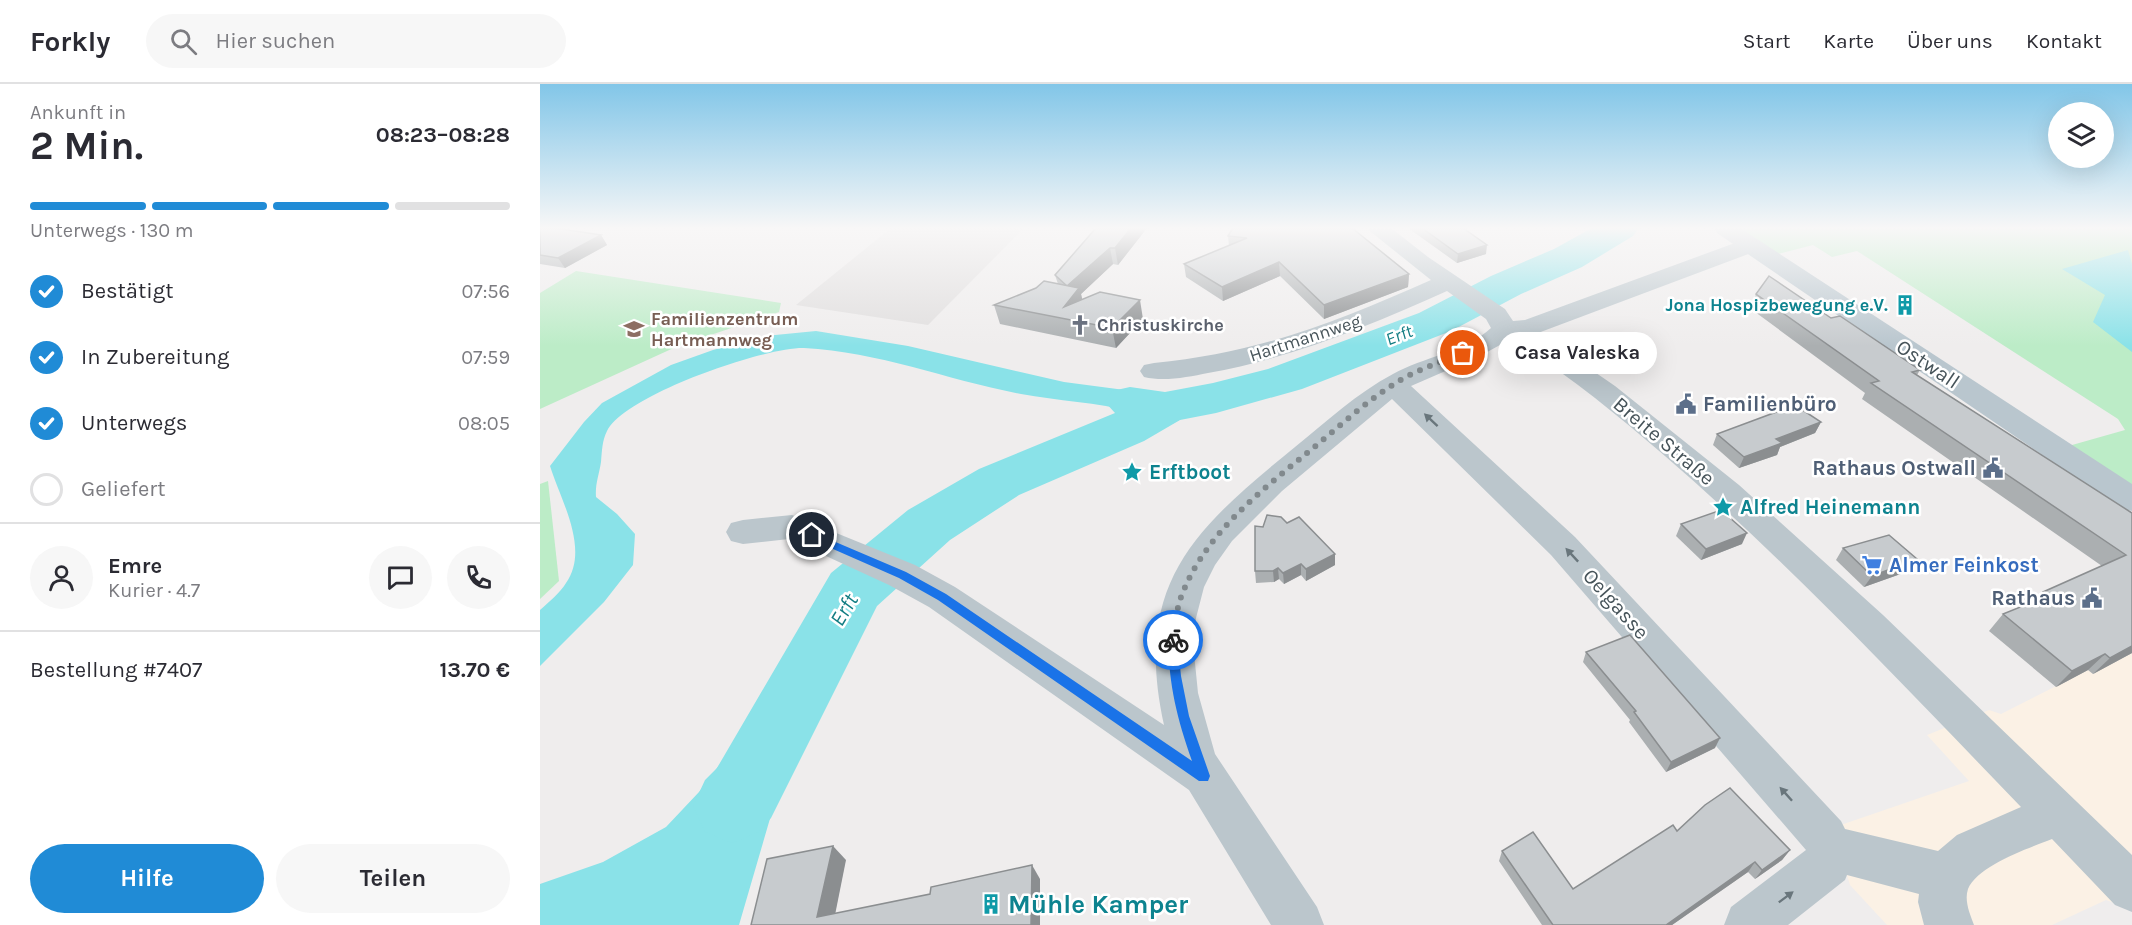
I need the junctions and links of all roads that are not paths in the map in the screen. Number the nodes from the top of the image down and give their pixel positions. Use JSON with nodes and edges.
{"nodes":[{"id":1,"x":1428,"y":267,"type":"edge"},
{"id":2,"x":1689,"y":267,"type":"edge"},
{"id":3,"x":1784,"y":267,"type":"edge"},
{"id":4,"x":1454,"y":284,"type":"junction"},
{"id":5,"x":1499,"y":320,"type":"junction"},
{"id":6,"x":1154,"y":371,"type":"dead end"},
{"id":7,"x":1393,"y":385,"type":"junction"},
{"id":8,"x":2132,"y":500,"type":"edge"},
{"id":9,"x":743,"y":532,"type":"dead end"},
{"id":10,"x":1204,"y":776,"type":"junction"},
{"id":11,"x":2058,"y":814,"type":"junction"},
{"id":12,"x":1828,"y":843,"type":"junction"},
{"id":13,"x":1945,"y":877,"type":"junction"},
{"id":14,"x":2132,"y":888,"type":"edge"},
{"id":15,"x":1299,"y":925,"type":"edge"},
{"id":16,"x":1749,"y":925,"type":"edge"},
{"id":17,"x":1949,"y":925,"type":"edge"}],
"edges":[{"from":1,"to":4,"type":"street","name":"Breite Straße"},
{"from":2,"to":5,"type":"street"},
{"from":3,"to":8,"type":"main road","name":"Ostwall"},
{"from":4,"to":5,"type":"street","name":"Breite Straße"},
{"from":4,"to":6,"type":"street","name":"Hartmannweg"},
{"from":5,"to":7,"type":"street"},
{"from":5,"to":11,"type":"street","name":"Breite Straße"},
{"from":7,"to":10,"type":"street"},
{"from":12,"to":7,"type":"street","name":"Oelgasse","one_way":true},
{"from":9,"to":10,"type":"street"},
{"from":10,"to":15,"type":"street"},
{"from":11,"to":13,"type":"street"},
{"from":11,"to":14,"type":"street","name":"Breite Straße"},
{"from":12,"to":13,"type":"street"},
{"from":16,"to":12,"type":"street","one_way":true},
{"from":13,"to":17,"type":"street"}]}
